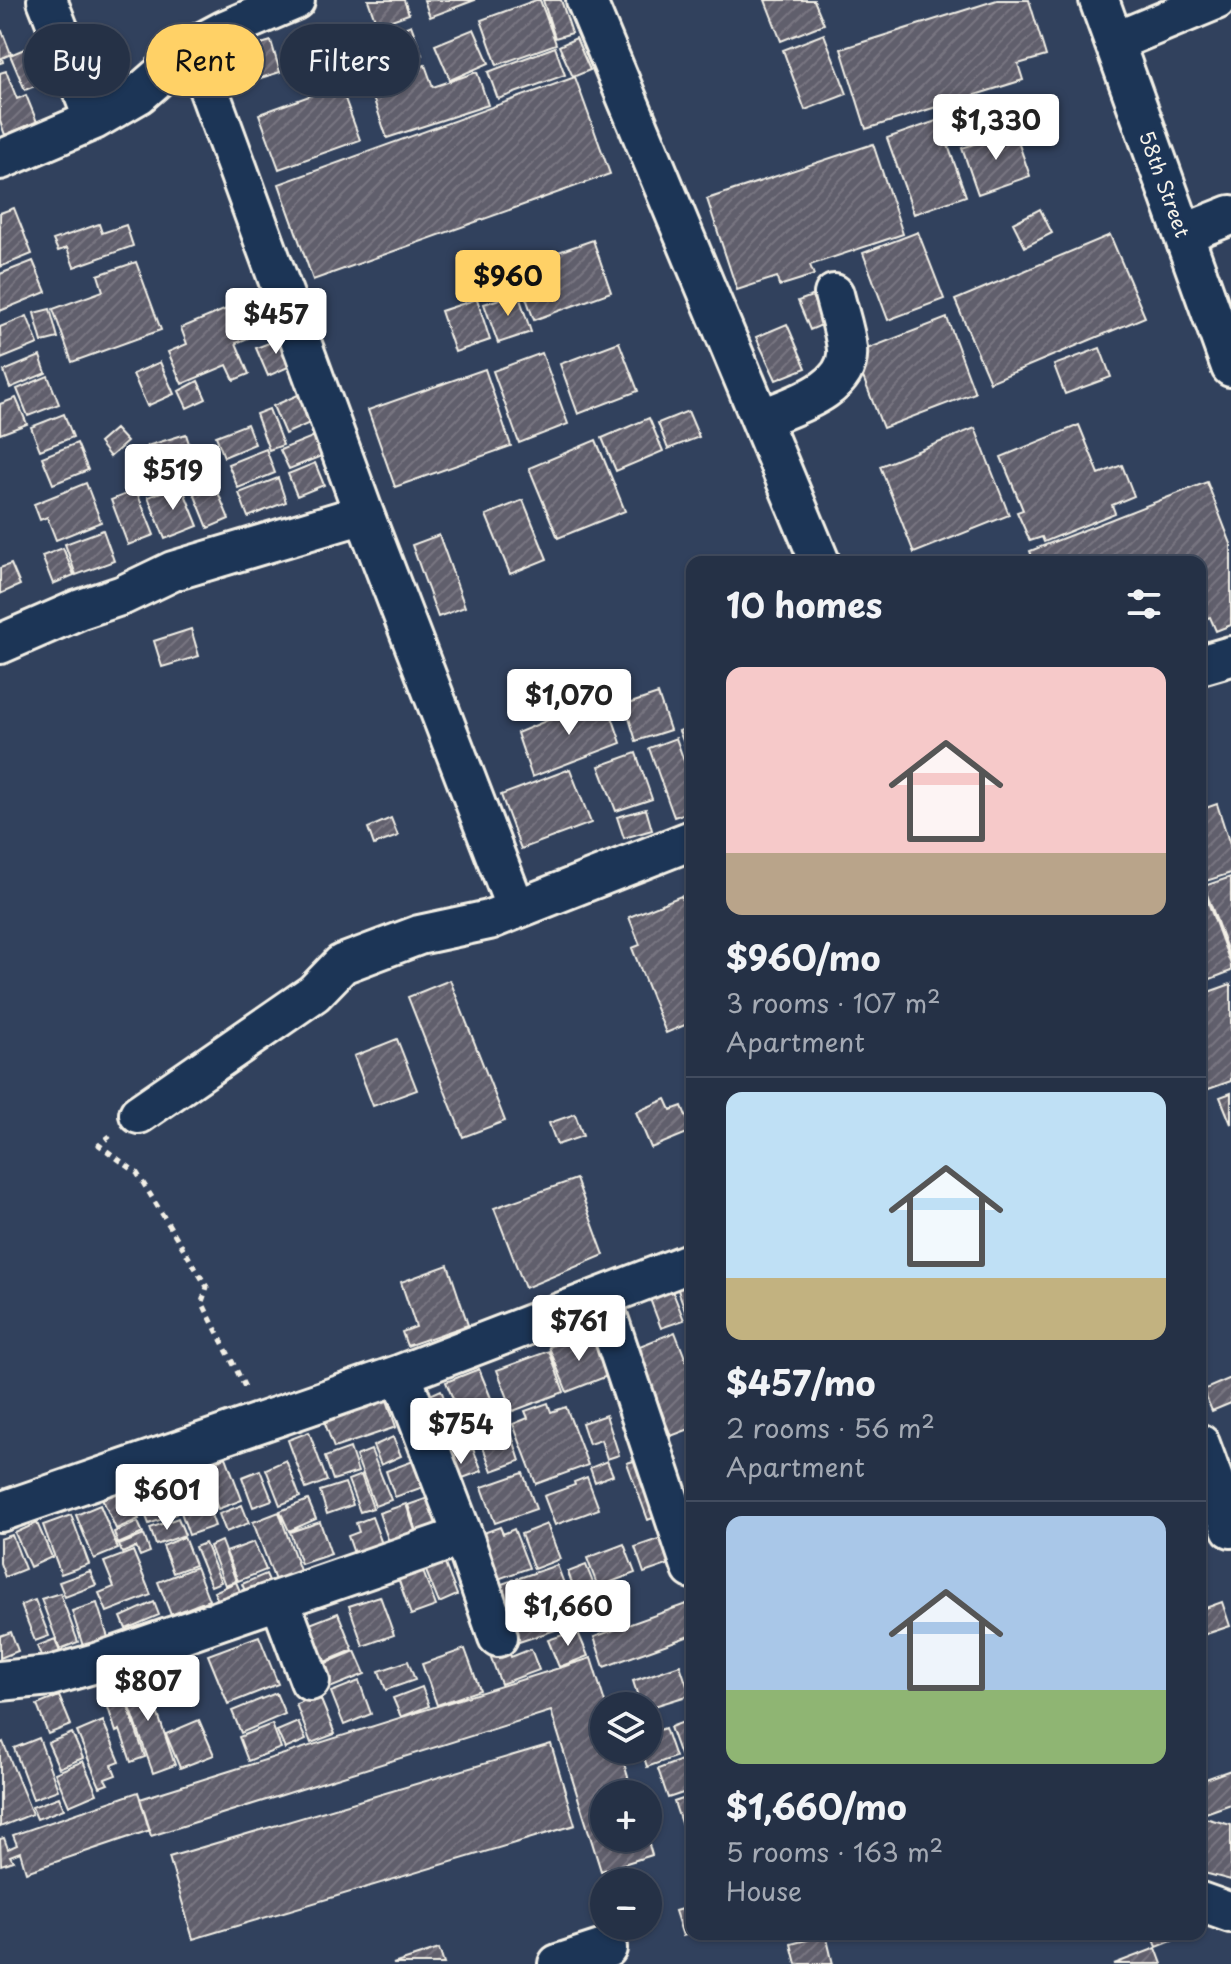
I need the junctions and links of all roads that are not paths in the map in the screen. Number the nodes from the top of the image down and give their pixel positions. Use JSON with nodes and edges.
{"nodes":[{"id":1,"x":47,"y":0,"type":"edge"},
{"id":2,"x":295,"y":0,"type":"edge"},
{"id":3,"x":586,"y":0,"type":"edge"},
{"id":4,"x":1099,"y":0,"type":"edge"},
{"id":5,"x":1216,"y":0,"type":"edge"},
{"id":6,"x":239,"y":24,"type":"edge"},
{"id":7,"x":1114,"y":42,"type":"junction"},
{"id":8,"x":146,"y":88,"type":"edge"},
{"id":9,"x":211,"y":96,"type":"edge"},
{"id":10,"x":94,"y":120,"type":"junction"},
{"id":11,"x":0,"y":160,"type":"edge"},
{"id":12,"x":1231,"y":215,"type":"edge"},
{"id":13,"x":1183,"y":234,"type":"junction"},
{"id":14,"x":834,"y":294,"type":"dead end"},
{"id":15,"x":1231,"y":367,"type":"edge"},
{"id":16,"x":761,"y":419,"type":"junction"},
{"id":17,"x":364,"y":514,"type":"junction"},
{"id":18,"x":818,"y":556,"type":"edge"},
{"id":19,"x":0,"y":644,"type":"edge"},
{"id":20,"x":1231,"y":656,"type":"edge"},
{"id":21,"x":1206,"y":663,"type":"edge"},
{"id":22,"x":686,"y":842,"type":"edge"},
{"id":23,"x":516,"y":909,"type":"junction"},
{"id":24,"x":139,"y":1114,"type":"road end"},
{"id":25,"x":686,"y":1264,"type":"edge"},
{"id":26,"x":601,"y":1297,"type":"junction"},
{"id":27,"x":401,"y":1374,"type":"junction"},
{"id":28,"x":1206,"y":1458,"type":"edge"},
{"id":29,"x":1228,"y":1511,"type":"edge"},
{"id":30,"x":0,"y":1512,"type":"edge"},
{"id":31,"x":463,"y":1536,"type":"junction"},
{"id":32,"x":686,"y":1551,"type":"edge"},
{"id":33,"x":280,"y":1601,"type":"junction"},
{"id":34,"x":498,"y":1637,"type":"dead end"},
{"id":35,"x":0,"y":1681,"type":"edge"},
{"id":36,"x":310,"y":1681,"type":"dead end"},
{"id":37,"x":1206,"y":1904,"type":"edge"},
{"id":38,"x":1231,"y":1913,"type":"edge"},
{"id":39,"x":607,"y":1948,"type":"dead end"},
{"id":40,"x":558,"y":1964,"type":"edge"}],
"edges":[{"from":1,"to":10,"type":"street"},
{"from":2,"to":6,"type":"street"},
{"from":3,"to":16,"type":"street"},
{"from":4,"to":7,"type":"street","name":"58th Street"},
{"from":5,"to":7,"type":"street"},
{"from":7,"to":13,"type":"street","name":"58th Street"},
{"from":8,"to":10,"type":"street"},
{"from":9,"to":17,"type":"street"},
{"from":10,"to":11,"type":"street"},
{"from":12,"to":13,"type":"street"},
{"from":13,"to":15,"type":"street","name":"58th Street"},
{"from":14,"to":16,"type":"street"},
{"from":16,"to":18,"type":"street"},
{"from":17,"to":19,"type":"street"},
{"from":17,"to":23,"type":"street"},
{"from":20,"to":21,"type":"street"},
{"from":22,"to":23,"type":"street"},
{"from":23,"to":24,"type":"street"},
{"from":25,"to":26,"type":"street"},
{"from":26,"to":27,"type":"street"},
{"from":26,"to":32,"type":"street"},
{"from":27,"to":30,"type":"street"},
{"from":27,"to":31,"type":"street"},
{"from":28,"to":29,"type":"street"},
{"from":31,"to":33,"type":"street"},
{"from":31,"to":34,"type":"street"},
{"from":33,"to":35,"type":"street"},
{"from":33,"to":36,"type":"street"},
{"from":37,"to":38,"type":"street"},
{"from":39,"to":40,"type":"street"}]}
